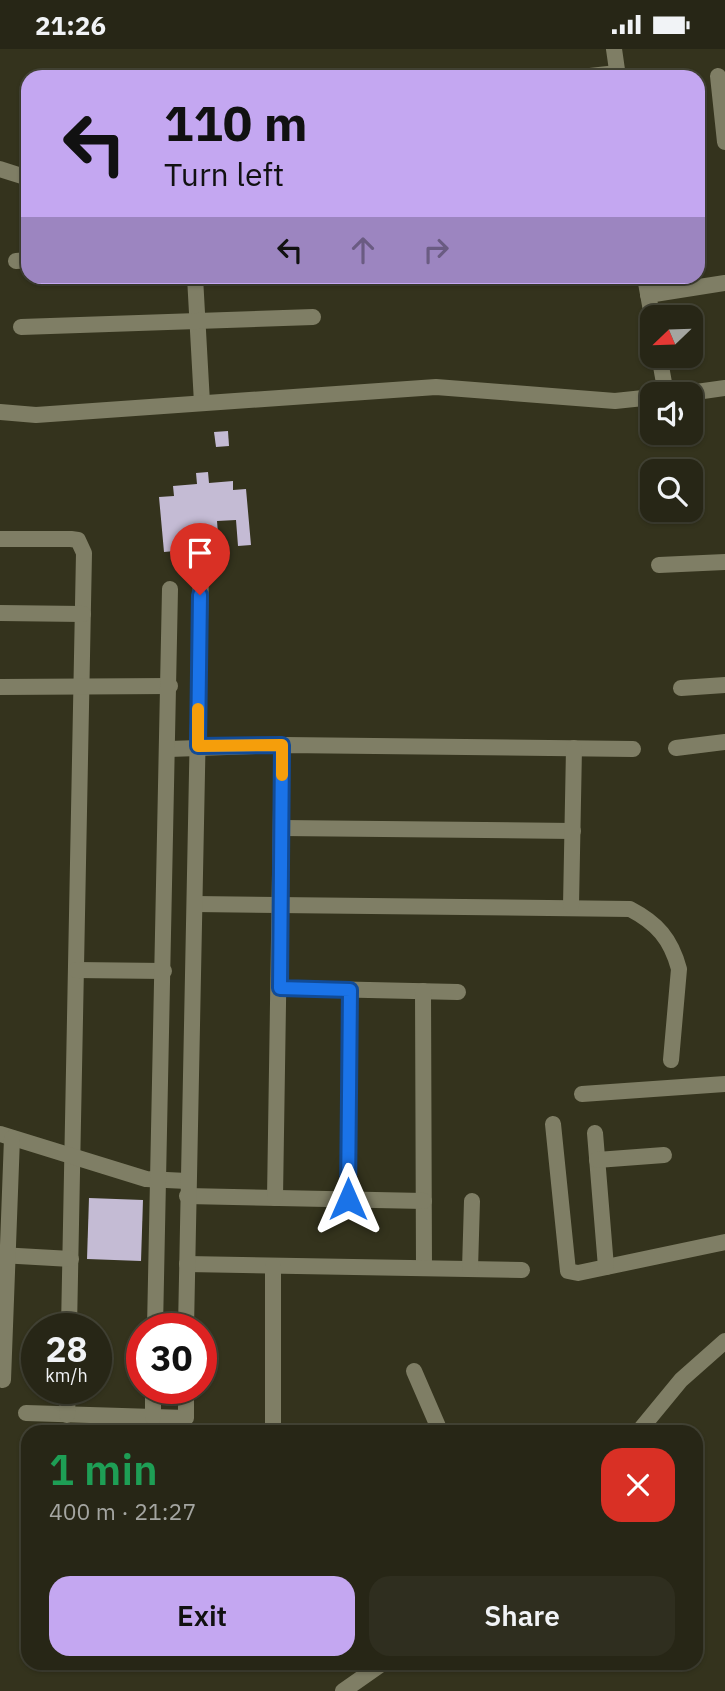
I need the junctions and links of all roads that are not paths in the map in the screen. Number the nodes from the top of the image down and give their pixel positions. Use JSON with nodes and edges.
{"nodes":[{"id":1,"x":614,"y":49,"type":"edge"},
{"id":2,"x":616,"y":70,"type":"edge"},
{"id":3,"x":718,"y":76,"type":"dead end"},
{"id":4,"x":725,"y":142,"type":"edge"},
{"id":5,"x":0,"y":169,"type":"edge"},
{"id":6,"x":21,"y":176,"type":"edge"},
{"id":7,"x":725,"y":283,"type":"edge"},
{"id":8,"x":195,"y":284,"type":"edge"},
{"id":9,"x":646,"y":284,"type":"edge"},
{"id":10,"x":648,"y":296,"type":"junction"},
{"id":11,"x":650,"y":305,"type":"edge"},
{"id":12,"x":313,"y":317,"type":"dead end"},
{"id":13,"x":198,"y":321,"type":"junction"},
{"id":14,"x":21,"y":327,"type":"dead end"},
{"id":15,"x":725,"y":388,"type":"edge"},
{"id":16,"x":703,"y":391,"type":"edge"},
{"id":17,"x":640,"y":398,"type":"edge"},
{"id":18,"x":202,"y":403,"type":"junction"},
{"id":19,"x":0,"y":412,"type":"edge"},
{"id":20,"x":0,"y":539,"type":"edge"},
{"id":21,"x":725,"y":562,"type":"edge"},
{"id":22,"x":659,"y":565,"type":"dead end"},
{"id":23,"x":201,"y":571,"type":"dead end"},
{"id":24,"x":170,"y":589,"type":"dead end"},
{"id":25,"x":0,"y":613,"type":"edge"},
{"id":26,"x":83,"y":614,"type":"junction"},
{"id":27,"x":200,"y":643,"type":"junction"},
{"id":28,"x":170,"y":644,"type":"junction"},
{"id":29,"x":725,"y":685,"type":"edge"},
{"id":30,"x":170,"y":686,"type":"junction"},
{"id":31,"x":0,"y":687,"type":"edge"},
{"id":32,"x":81,"y":687,"type":"junction"},
{"id":33,"x":681,"y":688,"type":"dead end"},
{"id":34,"x":725,"y":743,"type":"edge"},
{"id":35,"x":282,"y":745,"type":"junction"},
{"id":36,"x":198,"y":746,"type":"junction"},
{"id":37,"x":574,"y":748,"type":"junction"},
{"id":38,"x":676,"y":748,"type":"dead end"},
{"id":39,"x":169,"y":749,"type":"junction"},
{"id":40,"x":633,"y":749,"type":"dead end"},
{"id":41,"x":281,"y":828,"type":"junction"},
{"id":42,"x":573,"y":831,"type":"junction"},
{"id":43,"x":195,"y":904,"type":"junction"},
{"id":44,"x":281,"y":904,"type":"junction"},
{"id":45,"x":571,"y":906,"type":"junction"},
{"id":46,"x":76,"y":970,"type":"junction"},
{"id":47,"x":164,"y":971,"type":"junction"},
{"id":48,"x":280,"y":988,"type":"junction"},
{"id":49,"x":350,"y":990,"type":"junction"},
{"id":50,"x":423,"y":991,"type":"junction"},
{"id":51,"x":458,"y":992,"type":"dead end"},
{"id":52,"x":671,"y":1060,"type":"dead end"},
{"id":53,"x":725,"y":1084,"type":"edge"},
{"id":54,"x":582,"y":1094,"type":"dead end"},
{"id":55,"x":553,"y":1124,"type":"dead end"},
{"id":56,"x":595,"y":1133,"type":"dead end"},
{"id":57,"x":6,"y":1136,"type":"edge"},
{"id":58,"x":664,"y":1155,"type":"dead end"},
{"id":59,"x":73,"y":1156,"type":"junction"},
{"id":60,"x":597,"y":1160,"type":"junction"},
{"id":61,"x":160,"y":1180,"type":"junction"},
{"id":62,"x":187,"y":1189,"type":"junction"},
{"id":63,"x":275,"y":1198,"type":"junction"},
{"id":64,"x":348,"y":1199,"type":"junction"},
{"id":65,"x":424,"y":1201,"type":"junction"},
{"id":66,"x":472,"y":1201,"type":"dead end"},
{"id":67,"x":725,"y":1242,"type":"edge"},
{"id":68,"x":3,"y":1255,"type":"edge"},
{"id":69,"x":71,"y":1259,"type":"junction"},
{"id":70,"x":187,"y":1264,"type":"junction"},
{"id":71,"x":273,"y":1266,"type":"junction"},
{"id":72,"x":606,"y":1267,"type":"junction"},
{"id":73,"x":424,"y":1268,"type":"junction"},
{"id":74,"x":470,"y":1269,"type":"junction"},
{"id":75,"x":522,"y":1270,"type":"dead end"},
{"id":76,"x":69,"y":1313,"type":"edge"},
{"id":77,"x":156,"y":1313,"type":"edge"},
{"id":78,"x":186,"y":1313,"type":"edge"},
{"id":79,"x":725,"y":1341,"type":"edge"},
{"id":80,"x":414,"y":1371,"type":"dead end"},
{"id":81,"x":3,"y":1380,"type":"dead end"},
{"id":82,"x":68,"y":1404,"type":"edge"},
{"id":83,"x":153,"y":1404,"type":"edge"},
{"id":84,"x":186,"y":1404,"type":"edge"},
{"id":85,"x":26,"y":1413,"type":"dead end"},
{"id":86,"x":68,"y":1415,"type":"junction"},
{"id":87,"x":153,"y":1417,"type":"junction"},
{"id":88,"x":273,"y":1425,"type":"edge"},
{"id":89,"x":437,"y":1425,"type":"edge"},
{"id":90,"x":644,"y":1425,"type":"edge"},
{"id":91,"x":373,"y":1670,"type":"edge"},
{"id":92,"x":344,"y":1691,"type":"edge"}],
"edges":[{"from":1,"to":2,"type":"street"},
{"from":3,"to":4,"type":"street"},
{"from":5,"to":6,"type":"street"},
{"from":7,"to":10,"type":"street"},
{"from":8,"to":13,"type":"street"},
{"from":9,"to":10,"type":"street"},
{"from":10,"to":11,"type":"street"},
{"from":12,"to":13,"type":"street"},
{"from":13,"to":14,"type":"street"},
{"from":13,"to":18,"type":"street"},
{"from":15,"to":16,"type":"street"},
{"from":17,"to":18,"type":"street"},
{"from":18,"to":19,"type":"street"},
{"from":20,"to":26,"type":"street"},
{"from":21,"to":22,"type":"street"},
{"from":23,"to":27,"type":"street"},
{"from":24,"to":28,"type":"street"},
{"from":25,"to":26,"type":"street"},
{"from":26,"to":32,"type":"street"},
{"from":27,"to":28,"type":"street"},
{"from":27,"to":36,"type":"street"},
{"from":28,"to":30,"type":"street"},
{"from":29,"to":33,"type":"street"},
{"from":30,"to":32,"type":"street"},
{"from":30,"to":39,"type":"street"},
{"from":31,"to":32,"type":"street"},
{"from":32,"to":46,"type":"street"},
{"from":34,"to":38,"type":"street"},
{"from":35,"to":36,"type":"street"},
{"from":35,"to":37,"type":"street"},
{"from":35,"to":41,"type":"street"},
{"from":36,"to":39,"type":"street"},
{"from":36,"to":43,"type":"street"},
{"from":37,"to":40,"type":"street"},
{"from":37,"to":42,"type":"street"},
{"from":39,"to":47,"type":"street"},
{"from":41,"to":42,"type":"street"},
{"from":41,"to":44,"type":"street"},
{"from":42,"to":45,"type":"street"},
{"from":43,"to":44,"type":"street"},
{"from":43,"to":62,"type":"street"},
{"from":44,"to":45,"type":"street"},
{"from":44,"to":48,"type":"street"},
{"from":45,"to":52,"type":"street"},
{"from":46,"to":47,"type":"street"},
{"from":46,"to":59,"type":"street"},
{"from":47,"to":61,"type":"street"},
{"from":48,"to":49,"type":"street"},
{"from":48,"to":63,"type":"street"},
{"from":49,"to":50,"type":"street"},
{"from":49,"to":64,"type":"street"},
{"from":50,"to":51,"type":"street"},
{"from":50,"to":65,"type":"street"},
{"from":53,"to":54,"type":"street"},
{"from":55,"to":72,"type":"street"},
{"from":56,"to":60,"type":"street"},
{"from":57,"to":59,"type":"street"},
{"from":57,"to":68,"type":"street"},
{"from":58,"to":60,"type":"street"},
{"from":59,"to":61,"type":"street"},
{"from":59,"to":69,"type":"street"},
{"from":60,"to":72,"type":"street"},
{"from":61,"to":62,"type":"street"},
{"from":61,"to":77,"type":"street"},
{"from":62,"to":63,"type":"street"},
{"from":62,"to":70,"type":"street"},
{"from":63,"to":64,"type":"street"},
{"from":64,"to":65,"type":"street"},
{"from":65,"to":73,"type":"street"},
{"from":66,"to":74,"type":"street"},
{"from":67,"to":72,"type":"street"},
{"from":68,"to":69,"type":"street"},
{"from":68,"to":81,"type":"street"},
{"from":69,"to":76,"type":"street"},
{"from":70,"to":71,"type":"street"},
{"from":70,"to":78,"type":"street"},
{"from":71,"to":73,"type":"street"},
{"from":71,"to":88,"type":"street"},
{"from":73,"to":74,"type":"street"},
{"from":74,"to":75,"type":"street"},
{"from":79,"to":90,"type":"street"},
{"from":80,"to":89,"type":"street"},
{"from":82,"to":86,"type":"street"},
{"from":83,"to":87,"type":"street"},
{"from":84,"to":87,"type":"street"},
{"from":85,"to":86,"type":"street"},
{"from":86,"to":87,"type":"street"},
{"from":91,"to":92,"type":"street"}]}
